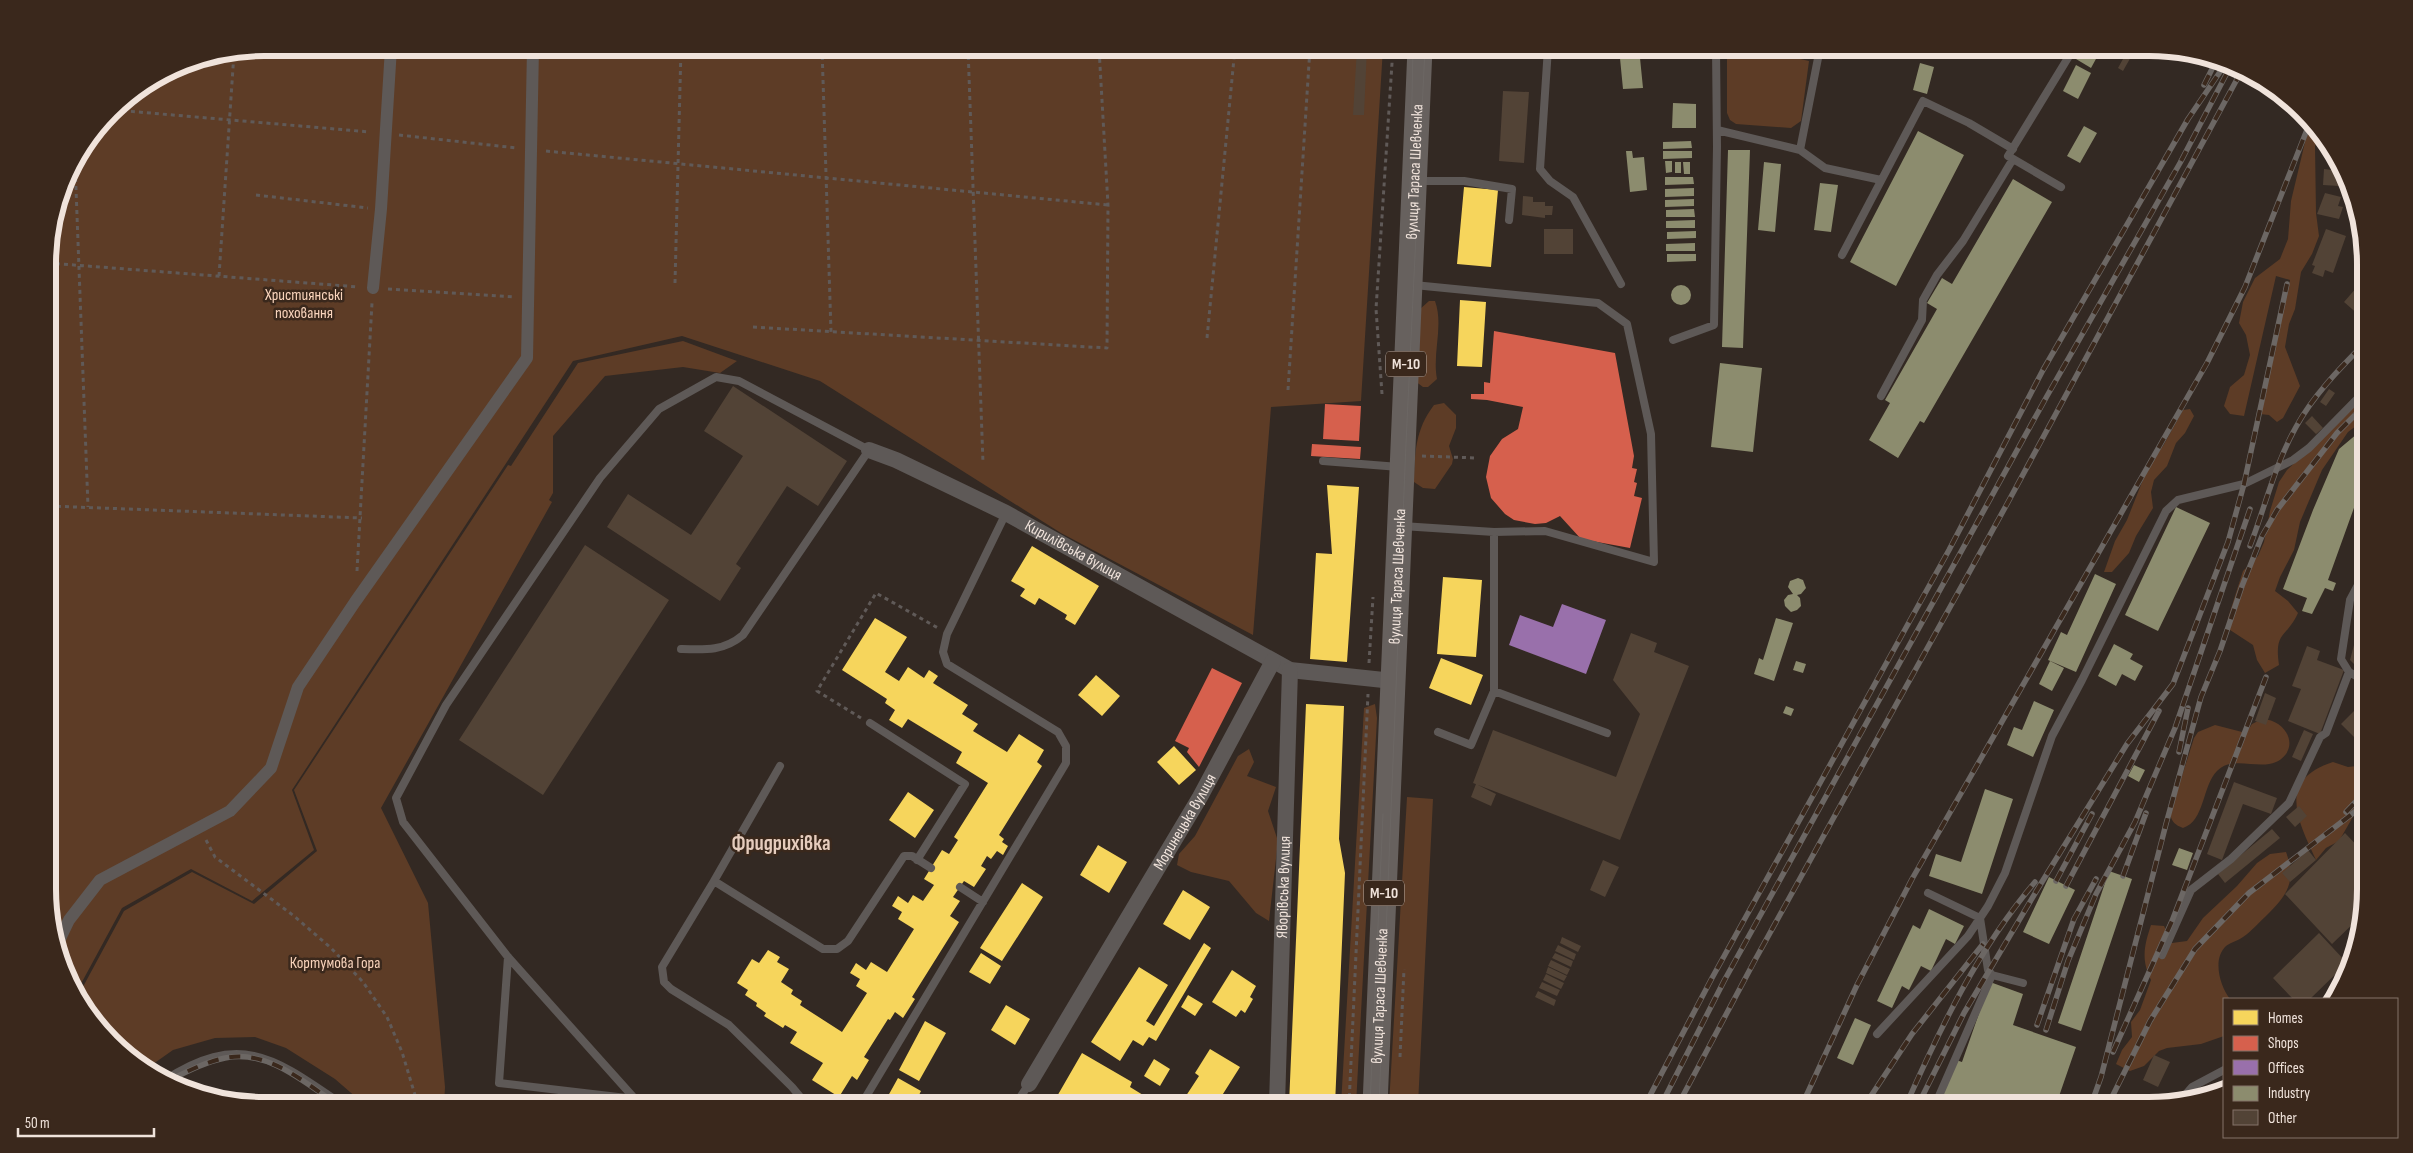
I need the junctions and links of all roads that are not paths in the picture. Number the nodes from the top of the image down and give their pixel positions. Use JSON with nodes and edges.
{"nodes":[{"id":1,"x":390,"y":56,"type":"edge"},
{"id":2,"x":533,"y":56,"type":"edge"},
{"id":3,"x":1420,"y":56,"type":"edge"},
{"id":4,"x":1547,"y":56,"type":"edge"},
{"id":5,"x":1716,"y":56,"type":"edge"},
{"id":6,"x":1818,"y":56,"type":"edge"},
{"id":7,"x":2069,"y":56,"type":"edge"},
{"id":8,"x":1717,"y":130,"type":"junction"},
{"id":9,"x":2013,"y":149,"type":"junction"},
{"id":10,"x":1800,"y":150,"type":"junction"},
{"id":11,"x":2013,"y":159,"type":"junction"},
{"id":12,"x":1881,"y":180,"type":"junction"},
{"id":13,"x":1414,"y":181,"type":"junction"},
{"id":14,"x":2061,"y":187,"type":"dead end"},
{"id":15,"x":1509,"y":220,"type":"dead end"},
{"id":16,"x":1842,"y":255,"type":"dead end"},
{"id":17,"x":1621,"y":284,"type":"dead end"},
{"id":18,"x":1410,"y":285,"type":"junction"},
{"id":19,"x":373,"y":288,"type":"road end"},
{"id":20,"x":1673,"y":340,"type":"dead end"},
{"id":21,"x":1880,"y":396,"type":"dead end"},
{"id":22,"x":2357,"y":399,"type":"edge"},
{"id":23,"x":869,"y":450,"type":"junction"},
{"id":24,"x":1323,"y":461,"type":"dead end"},
{"id":25,"x":1410,"y":461,"type":"junction"},
{"id":26,"x":1006,"y":514,"type":"junction"},
{"id":27,"x":1399,"y":526,"type":"junction"},
{"id":28,"x":1494,"y":532,"type":"junction"},
{"id":29,"x":2357,"y":587,"type":"edge"},
{"id":30,"x":681,"y":649,"type":"dead end"},
{"id":31,"x":1273,"y":661,"type":"junction"},
{"id":32,"x":1290,"y":670,"type":"junction"},
{"id":33,"x":2349,"y":672,"type":"junction"},
{"id":34,"x":2357,"y":676,"type":"edge"},
{"id":35,"x":1393,"y":680,"type":"junction"},
{"id":36,"x":1494,"y":691,"type":"junction"},
{"id":37,"x":870,"y":723,"type":"road end"},
{"id":38,"x":1438,"y":732,"type":"dead end"},
{"id":39,"x":1607,"y":733,"type":"dead end"},
{"id":40,"x":780,"y":766,"type":"dead end"},
{"id":41,"x":917,"y":860,"type":"junction"},
{"id":42,"x":931,"y":868,"type":"dead end"},
{"id":43,"x":714,"y":881,"type":"junction"},
{"id":44,"x":960,"y":887,"type":"dead end"},
{"id":45,"x":1928,"y":894,"type":"dead end"},
{"id":46,"x":983,"y":902,"type":"junction"},
{"id":47,"x":1980,"y":918,"type":"junction"},
{"id":48,"x":61,"y":936,"type":"edge"},
{"id":49,"x":2162,"y":955,"type":"dead end"},
{"id":50,"x":508,"y":957,"type":"junction"},
{"id":51,"x":1992,"y":975,"type":"junction"},
{"id":52,"x":2023,"y":983,"type":"dead end"},
{"id":53,"x":1878,"y":1034,"type":"dead end"},
{"id":54,"x":2223,"y":1071,"type":"edge"},
{"id":55,"x":174,"y":1076,"type":"edge"},
{"id":56,"x":1029,"y":1084,"type":"joint"},
{"id":57,"x":2187,"y":1093,"type":"edge"},
{"id":58,"x":329,"y":1097,"type":"edge"},
{"id":59,"x":618,"y":1097,"type":"edge"},
{"id":60,"x":633,"y":1097,"type":"edge"},
{"id":61,"x":800,"y":1097,"type":"edge"},
{"id":62,"x":866,"y":1097,"type":"edge"},
{"id":63,"x":1020,"y":1097,"type":"edge"},
{"id":64,"x":1277,"y":1097,"type":"edge"},
{"id":65,"x":1375,"y":1097,"type":"edge"},
{"id":66,"x":1939,"y":1097,"type":"edge"}],
"edges":[{"from":1,"to":19,"type":"street"},
{"from":2,"to":48,"type":"street"},
{"from":3,"to":13,"type":"main road","name":"вулиця Тараса Шевченка","number":"М-10"},
{"from":4,"to":17,"type":"lane"},
{"from":5,"to":8,"type":"lane"},
{"from":6,"to":10,"type":"lane"},
{"from":7,"to":9,"type":"lane"},
{"from":8,"to":10,"type":"lane"},
{"from":8,"to":20,"type":"lane"},
{"from":9,"to":11,"type":"lane"},
{"from":9,"to":12,"type":"lane"},
{"from":10,"to":12,"type":"lane"},
{"from":11,"to":14,"type":"lane"},
{"from":11,"to":21,"type":"lane"},
{"from":12,"to":16,"type":"lane"},
{"from":13,"to":15,"type":"lane"},
{"from":13,"to":18,"type":"main road","name":"вулиця Тараса Шевченка","number":"М-10"},
{"from":18,"to":25,"type":"main road","name":"вулиця Тараса Шевченка","number":"М-10"},
{"from":18,"to":28,"type":"lane"},
{"from":22,"to":47,"type":"lane"},
{"from":23,"to":26,"type":"street","name":"Кирилівська вулиця"},
{"from":23,"to":30,"type":"lane"},
{"from":23,"to":50,"type":"lane"},
{"from":24,"to":25,"type":"lane"},
{"from":25,"to":27,"type":"main road","name":"вулиця Тараса Шевченка","number":"М-10"},
{"from":26,"to":31,"type":"street","name":"Кирилівська вулиця"},
{"from":26,"to":46,"type":"lane"},
{"from":27,"to":28,"type":"lane"},
{"from":27,"to":35,"type":"main road","name":"вулиця Тараса Шевченка","number":"М-10"},
{"from":28,"to":36,"type":"lane"},
{"from":29,"to":33,"type":"lane"},
{"from":31,"to":32,"type":"street"},
{"from":31,"to":56,"type":"street","name":"Моринецька вулиця"},
{"from":32,"to":35,"type":"street"},
{"from":32,"to":64,"type":"street","name":"Яворівська вулиця"},
{"from":33,"to":34,"type":"lane"},
{"from":33,"to":49,"type":"lane"},
{"from":35,"to":65,"type":"main road","name":"вулиця Тараса Шевченка","number":"М-10"},
{"from":36,"to":38,"type":"lane"},
{"from":36,"to":39,"type":"lane"},
{"from":37,"to":41,"type":"lane"},
{"from":40,"to":43,"type":"lane"},
{"from":41,"to":42,"type":"lane"},
{"from":41,"to":43,"type":"lane"},
{"from":43,"to":61,"type":"lane"},
{"from":44,"to":46,"type":"lane"},
{"from":45,"to":47,"type":"lane"},
{"from":46,"to":62,"type":"lane"},
{"from":47,"to":51,"type":"lane"},
{"from":47,"to":53,"type":"lane"},
{"from":50,"to":59,"type":"lane"},
{"from":50,"to":60,"type":"lane"},
{"from":51,"to":52,"type":"lane"},
{"from":51,"to":66,"type":"lane"},
{"from":54,"to":57,"type":"lane"},
{"from":55,"to":58,"type":"lane"},
{"from":56,"to":63,"type":"lane"}]}
